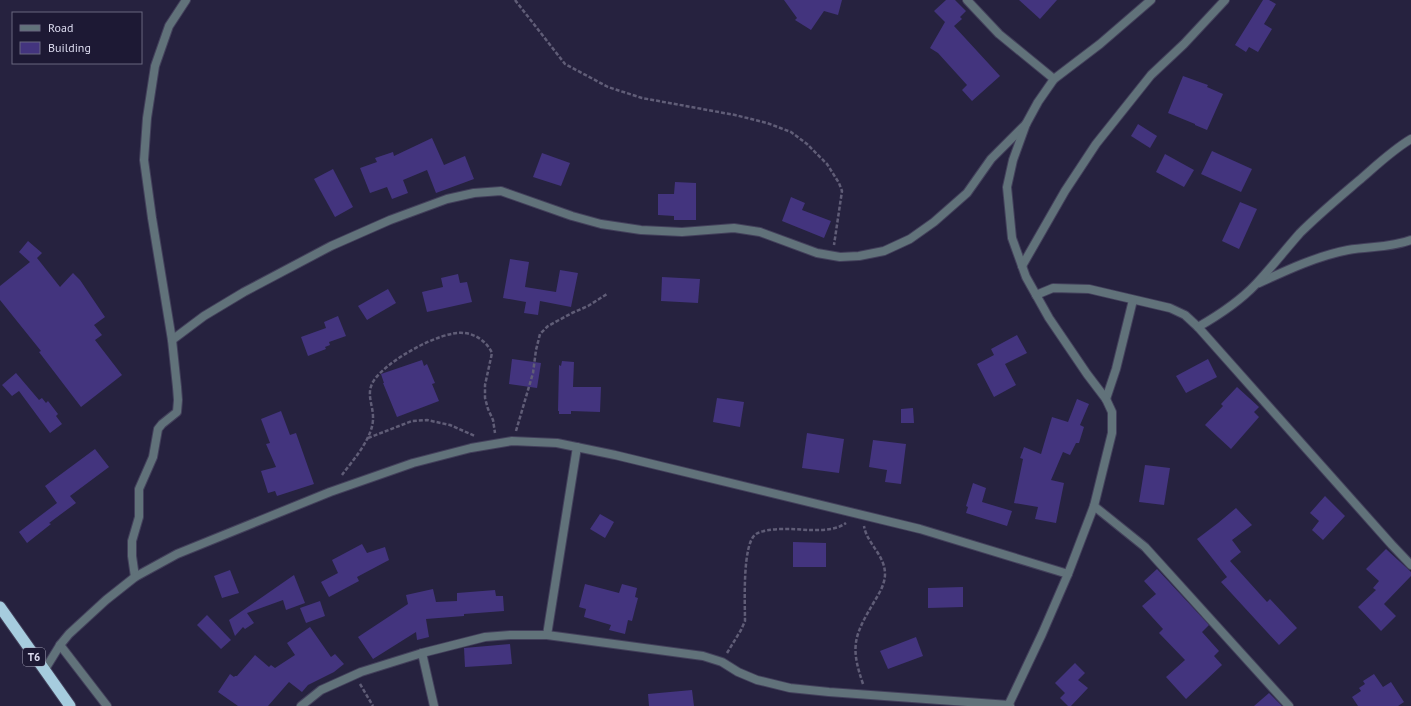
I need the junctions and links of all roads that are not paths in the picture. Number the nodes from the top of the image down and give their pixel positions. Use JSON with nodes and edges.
{"nodes":[{"id":1,"x":186,"y":0,"type":"edge"},
{"id":2,"x":967,"y":0,"type":"edge"},
{"id":3,"x":1151,"y":0,"type":"edge"},
{"id":4,"x":1225,"y":0,"type":"edge"},
{"id":5,"x":1054,"y":79,"type":"junction"},
{"id":6,"x":1026,"y":124,"type":"junction"},
{"id":7,"x":1411,"y":139,"type":"edge"},
{"id":8,"x":1411,"y":240,"type":"edge"},
{"id":9,"x":1022,"y":266,"type":"junction"},
{"id":10,"x":1256,"y":284,"type":"junction"},
{"id":11,"x":1036,"y":295,"type":"junction"},
{"id":12,"x":1134,"y":300,"type":"junction"},
{"id":13,"x":1198,"y":327,"type":"junction"},
{"id":14,"x":172,"y":340,"type":"junction"},
{"id":15,"x":1106,"y":399,"type":"junction"},
{"id":16,"x":577,"y":447,"type":"junction"},
{"id":17,"x":1094,"y":506,"type":"junction"},
{"id":18,"x":1411,"y":565,"type":"edge"},
{"id":19,"x":1068,"y":574,"type":"junction"},
{"id":20,"x":135,"y":577,"type":"junction"},
{"id":21,"x":0,"y":607,"type":"edge"},
{"id":22,"x":547,"y":635,"type":"junction"},
{"id":23,"x":60,"y":645,"type":"junction"},
{"id":24,"x":422,"y":653,"type":"junction"},
{"id":25,"x":44,"y":670,"type":"junction"},
{"id":26,"x":70,"y":706,"type":"edge"},
{"id":27,"x":107,"y":706,"type":"edge"},
{"id":28,"x":301,"y":706,"type":"edge"},
{"id":29,"x":434,"y":706,"type":"edge"},
{"id":30,"x":1009,"y":706,"type":"edge"},
{"id":31,"x":1289,"y":706,"type":"edge"}],
"edges":[{"from":1,"to":14,"type":"street"},
{"from":2,"to":5,"type":"street"},
{"from":3,"to":5,"type":"street"},
{"from":4,"to":9,"type":"street"},
{"from":5,"to":6,"type":"street"},
{"from":6,"to":9,"type":"street"},
{"from":6,"to":14,"type":"street"},
{"from":7,"to":10,"type":"street"},
{"from":8,"to":10,"type":"street"},
{"from":9,"to":11,"type":"street"},
{"from":10,"to":13,"type":"street"},
{"from":11,"to":12,"type":"street"},
{"from":11,"to":15,"type":"street"},
{"from":12,"to":13,"type":"street"},
{"from":12,"to":15,"type":"street"},
{"from":13,"to":18,"type":"street"},
{"from":14,"to":20,"type":"street"},
{"from":15,"to":17,"type":"street"},
{"from":16,"to":19,"type":"street"},
{"from":16,"to":20,"type":"street"},
{"from":16,"to":22,"type":"street"},
{"from":17,"to":19,"type":"street"},
{"from":17,"to":31,"type":"street"},
{"from":19,"to":30,"type":"street"},
{"from":20,"to":23,"type":"street"},
{"from":21,"to":25,"type":"highway","number":"T6"},
{"from":22,"to":24,"type":"street"},
{"from":22,"to":30,"type":"street"},
{"from":23,"to":25,"type":"street"},
{"from":23,"to":27,"type":"street"},
{"from":24,"to":28,"type":"street"},
{"from":24,"to":29,"type":"street"},
{"from":25,"to":26,"type":"highway","number":"T6"}]}
